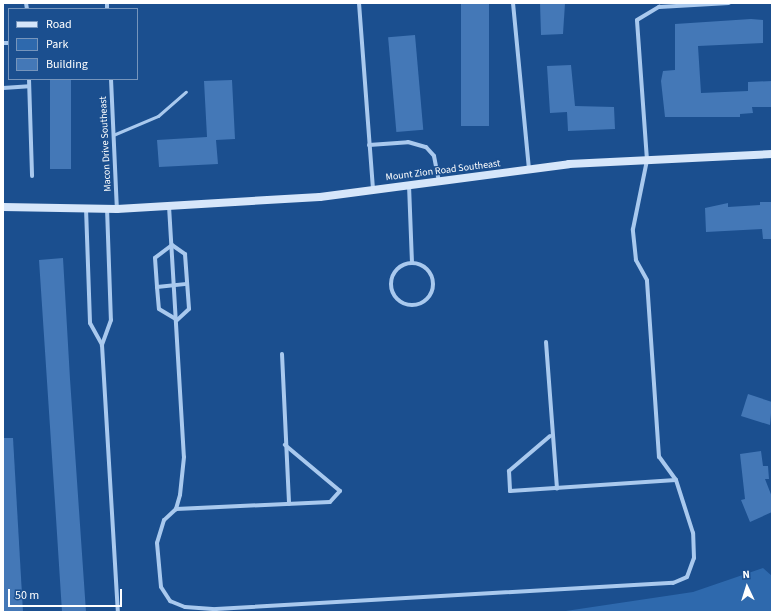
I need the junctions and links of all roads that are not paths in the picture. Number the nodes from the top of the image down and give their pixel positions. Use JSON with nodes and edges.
{"nodes":[{"id":1,"x":359,"y":3,"type":"edge"},
{"id":2,"x":513,"y":3,"type":"edge"},
{"id":3,"x":729,"y":3,"type":"edge"},
{"id":4,"x":29,"y":80,"type":"edge"},
{"id":5,"x":111,"y":80,"type":"edge"},
{"id":6,"x":29,"y":86,"type":"junction"},
{"id":7,"x":3,"y":88,"type":"edge"},
{"id":8,"x":186,"y":92,"type":"dead end"},
{"id":9,"x":113,"y":136,"type":"junction"},
{"id":10,"x":369,"y":145,"type":"junction"},
{"id":11,"x":772,"y":154,"type":"edge"},
{"id":12,"x":647,"y":160,"type":"junction"},
{"id":13,"x":529,"y":170,"type":"junction"},
{"id":14,"x":32,"y":176,"type":"dead end"},
{"id":15,"x":439,"y":181,"type":"junction"},
{"id":16,"x":409,"y":185,"type":"junction"},
{"id":17,"x":373,"y":190,"type":"junction"},
{"id":18,"x":169,"y":206,"type":"junction"},
{"id":19,"x":3,"y":207,"type":"edge"},
{"id":20,"x":86,"y":208,"type":"junction"},
{"id":21,"x":107,"y":208,"type":"junction"},
{"id":22,"x":117,"y":209,"type":"junction"},
{"id":23,"x":172,"y":245,"type":"junction"},
{"id":24,"x":412,"y":263,"type":"junction"},
{"id":25,"x":187,"y":284,"type":"junction"},
{"id":26,"x":175,"y":285,"type":"junction"},
{"id":27,"x":157,"y":287,"type":"junction"},
{"id":28,"x":177,"y":320,"type":"junction"},
{"id":29,"x":546,"y":342,"type":"dead end"},
{"id":30,"x":102,"y":345,"type":"junction"},
{"id":31,"x":282,"y":354,"type":"dead end"},
{"id":32,"x":550,"y":436,"type":"junction"},
{"id":33,"x":285,"y":445,"type":"junction"},
{"id":34,"x":676,"y":480,"type":"junction"},
{"id":35,"x":557,"y":489,"type":"junction"},
{"id":36,"x":289,"y":504,"type":"junction"},
{"id":37,"x":176,"y":509,"type":"junction"},
{"id":38,"x":118,"y":612,"type":"edge"}],
"edges":[{"from":1,"to":10,"type":"street"},
{"from":2,"to":13,"type":"street"},
{"from":3,"to":12,"type":"street"},
{"from":4,"to":6,"type":"street"},
{"from":5,"to":9,"type":"street","name":"Macon Drive Southeast"},
{"from":6,"to":7,"type":"street"},
{"from":6,"to":14,"type":"street"},
{"from":8,"to":9,"type":"lane"},
{"from":9,"to":22,"type":"street","name":"Macon Drive Southeast"},
{"from":10,"to":15,"type":"street"},
{"from":10,"to":17,"type":"street"},
{"from":11,"to":12,"type":"street","name":"Mount Zion Road Southeast"},
{"from":12,"to":13,"type":"street","name":"Mount Zion Road Southeast"},
{"from":12,"to":34,"type":"street"},
{"from":13,"to":15,"type":"street","name":"Mount Zion Road Southeast"},
{"from":15,"to":16,"type":"street","name":"Mount Zion Road Southeast"},
{"from":16,"to":17,"type":"street","name":"Mount Zion Road Southeast"},
{"from":16,"to":24,"type":"street"},
{"from":17,"to":18,"type":"street","name":"Mount Zion Road Southeast"},
{"from":18,"to":22,"type":"street","name":"Mount Zion Road Southeast"},
{"from":18,"to":23,"type":"street"},
{"from":19,"to":20,"type":"street","name":"Mount Zion Road Southeast"},
{"from":20,"to":21,"type":"street","name":"Mount Zion Road Southeast"},
{"from":20,"to":30,"type":"street"},
{"from":21,"to":22,"type":"street","name":"Mount Zion Road Southeast"},
{"from":21,"to":30,"type":"street"},
{"from":23,"to":25,"type":"street"},
{"from":23,"to":26,"type":"street"},
{"from":23,"to":27,"type":"street"},
{"from":24,"to":24,"type":"street"},
{"from":25,"to":26,"type":"street"},
{"from":25,"to":28,"type":"street"},
{"from":26,"to":27,"type":"street"},
{"from":26,"to":28,"type":"street"},
{"from":27,"to":28,"type":"street"},
{"from":28,"to":37,"type":"street"},
{"from":29,"to":32,"type":"street"},
{"from":30,"to":38,"type":"street"},
{"from":31,"to":33,"type":"street"},
{"from":32,"to":35,"type":"street"},
{"from":32,"to":35,"type":"street"},
{"from":33,"to":36,"type":"street"},
{"from":33,"to":36,"type":"street"},
{"from":34,"to":35,"type":"street"},
{"from":34,"to":37,"type":"street"},
{"from":36,"to":37,"type":"street"}]}
